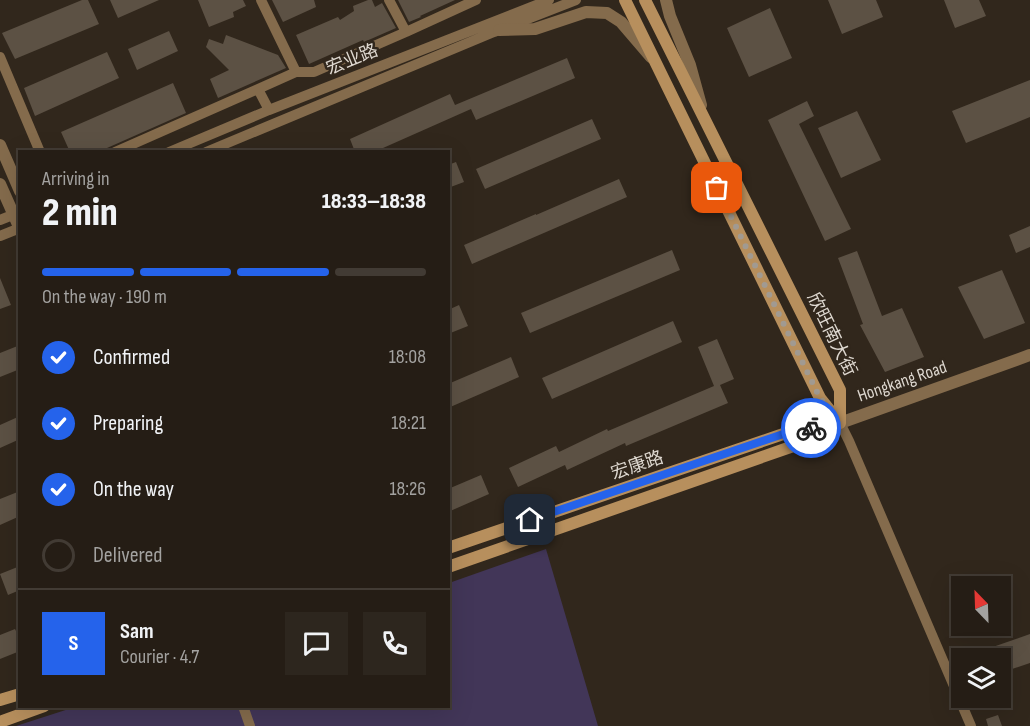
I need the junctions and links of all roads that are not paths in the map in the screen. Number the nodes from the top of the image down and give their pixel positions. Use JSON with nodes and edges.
{"nodes":[{"id":1,"x":261,"y":0,"type":"edge"},
{"id":2,"x":389,"y":0,"type":"edge"},
{"id":3,"x":476,"y":0,"type":"edge"},
{"id":4,"x":549,"y":0,"type":"edge"},
{"id":5,"x":576,"y":0,"type":"edge"},
{"id":6,"x":625,"y":0,"type":"edge"},
{"id":7,"x":645,"y":0,"type":"edge"},
{"id":8,"x":666,"y":0,"type":"edge"},
{"id":9,"x":495,"y":28,"type":"junction"},
{"id":10,"x":406,"y":32,"type":"junction"},
{"id":11,"x":0,"y":57,"type":"edge"},
{"id":12,"x":655,"y":61,"type":"junction"},
{"id":13,"x":296,"y":72,"type":"junction"},
{"id":14,"x":258,"y":89,"type":"junction"},
{"id":15,"x":269,"y":110,"type":"junction"},
{"id":16,"x":704,"y":118,"type":"junction"},
{"id":17,"x":0,"y":146,"type":"edge"},
{"id":18,"x":39,"y":150,"type":"edge"},
{"id":19,"x":120,"y":150,"type":"edge"},
{"id":20,"x":174,"y":150,"type":"edge"},
{"id":21,"x":211,"y":150,"type":"edge"},
{"id":22,"x":0,"y":184,"type":"edge"},
{"id":23,"x":18,"y":186,"type":"edge"},
{"id":24,"x":16,"y":213,"type":"edge"},
{"id":25,"x":0,"y":220,"type":"edge"},
{"id":26,"x":18,"y":228,"type":"edge"},
{"id":27,"x":0,"y":236,"type":"edge"},
{"id":28,"x":1030,"y":356,"type":"edge"},
{"id":29,"x":840,"y":423,"type":"junction"},
{"id":30,"x":450,"y":547,"type":"edge"},
{"id":31,"x":450,"y":566,"type":"edge"},
{"id":32,"x":18,"y":695,"type":"edge"},
{"id":33,"x":0,"y":700,"type":"edge"},
{"id":34,"x":38,"y":708,"type":"edge"},
{"id":35,"x":244,"y":708,"type":"edge"},
{"id":36,"x":0,"y":722,"type":"edge"},
{"id":37,"x":250,"y":726,"type":"edge"},
{"id":38,"x":971,"y":726,"type":"edge"}],
"edges":[{"from":1,"to":13,"type":"street"},
{"from":2,"to":10,"type":"street"},
{"from":3,"to":10,"type":"street"},
{"from":4,"to":9,"type":"street","name":"宏业路"},
{"from":5,"to":9,"type":"street","name":"宏业路"},
{"from":6,"to":12,"type":"main road"},
{"from":7,"to":16,"type":"main road","name":"欣旺南大街"},
{"from":8,"to":16,"type":"street"},
{"from":9,"to":12,"type":"street"},
{"from":9,"to":15,"type":"street","name":"宏业路"},
{"from":9,"to":21,"type":"street","name":"宏业路"},
{"from":10,"to":13,"type":"street"},
{"from":11,"to":18,"type":"street"},
{"from":12,"to":29,"type":"main road"},
{"from":13,"to":14,"type":"street"},
{"from":14,"to":15,"type":"street"},
{"from":14,"to":19,"type":"street"},
{"from":15,"to":20,"type":"street","name":"宏业路"},
{"from":16,"to":29,"type":"main road","name":"欣旺南大街"},
{"from":17,"to":23,"type":"street"},
{"from":22,"to":24,"type":"street"},
{"from":24,"to":25,"type":"street"},
{"from":26,"to":27,"type":"street"},
{"from":28,"to":29,"type":"street","name":"Hongkang Road"},
{"from":29,"to":30,"type":"main road","name":"宏康路"},
{"from":29,"to":31,"type":"main road","name":"Hongkang Road"},
{"from":29,"to":38,"type":"street"},
{"from":32,"to":33,"type":"main road"},
{"from":34,"to":36,"type":"main road"},
{"from":35,"to":37,"type":"street"}]}
